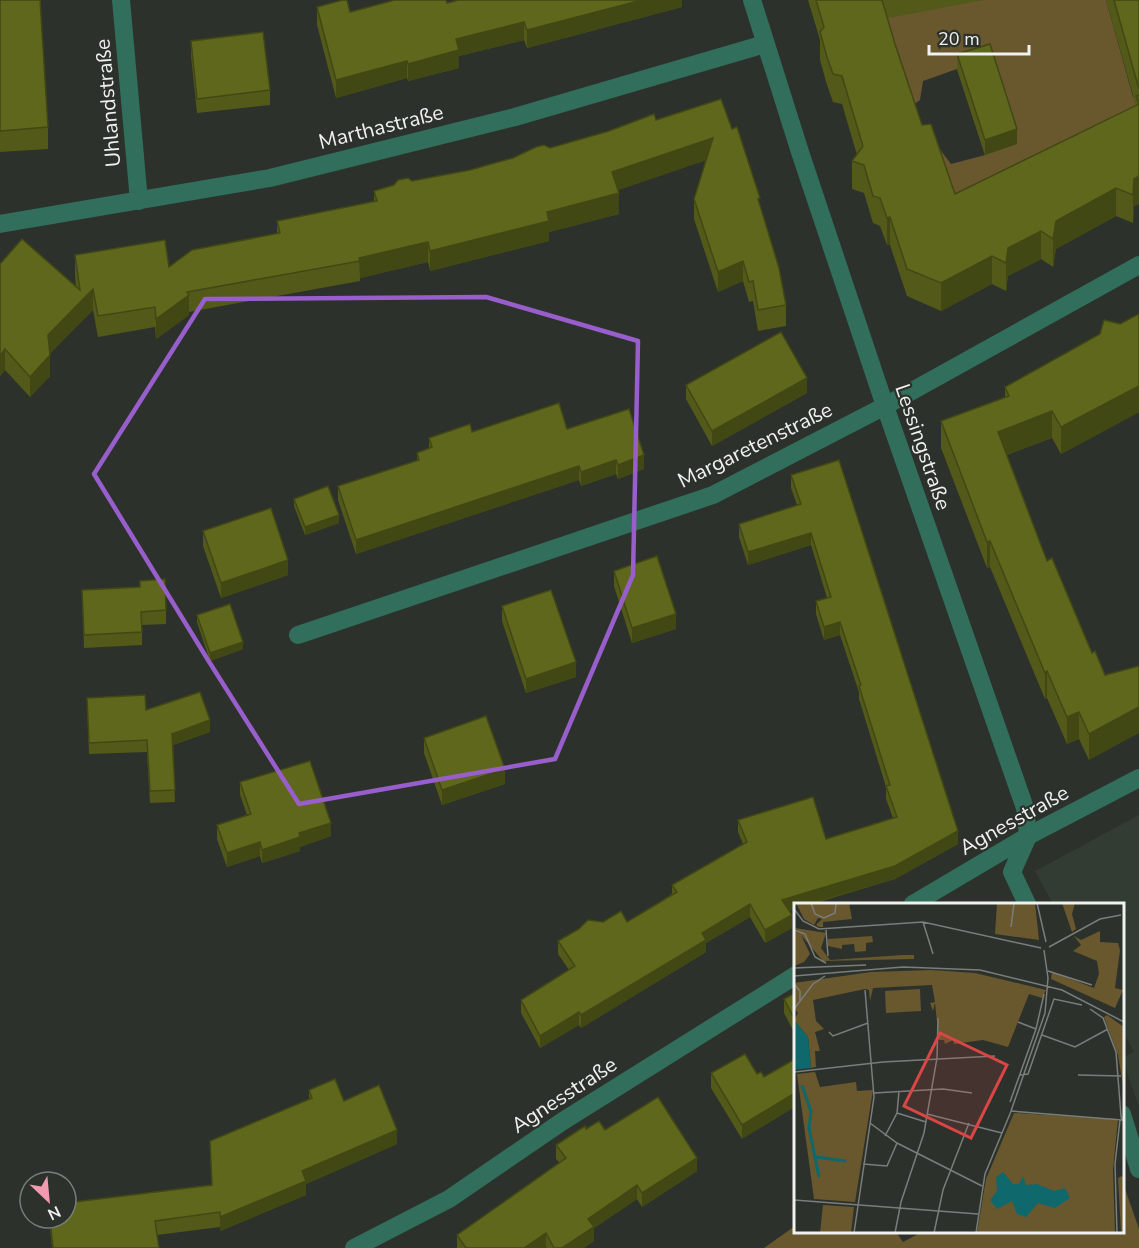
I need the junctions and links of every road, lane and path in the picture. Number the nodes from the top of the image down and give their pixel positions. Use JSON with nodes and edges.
{"nodes":[{"id":1,"x":121,"y":0,"type":"edge"},
{"id":2,"x":752,"y":0,"type":"edge"},
{"id":3,"x":765,"y":44,"type":"junction"},
{"id":4,"x":139,"y":201,"type":"junction"},
{"id":5,"x":0,"y":224,"type":"edge"},
{"id":6,"x":1139,"y":265,"type":"edge"},
{"id":7,"x":885,"y":406,"type":"junction"},
{"id":8,"x":298,"y":635,"type":"dead end"},
{"id":9,"x":1139,"y":778,"type":"edge"},
{"id":10,"x":1028,"y":836,"type":"junction"},
{"id":11,"x":915,"y":903,"type":"edge"},
{"id":12,"x":1026,"y":903,"type":"edge"},
{"id":13,"x":794,"y":976,"type":"edge"},
{"id":14,"x":1124,"y":1120,"type":"edge"},
{"id":15,"x":1139,"y":1168,"type":"edge"},
{"id":16,"x":354,"y":1248,"type":"edge"}],
"edges":[{"from":1,"to":4,"type":"street","name":"Uhlandstraße"},
{"from":2,"to":3,"type":"street","name":"Lessingstraße"},
{"from":3,"to":4,"type":"street","name":"Marthastraße"},
{"from":3,"to":7,"type":"street","name":"Lessingstraße"},
{"from":4,"to":5,"type":"street","name":"Marthastraße"},
{"from":6,"to":7,"type":"street","name":"Margaretenstraße"},
{"from":7,"to":8,"type":"street","name":"Margaretenstraße"},
{"from":7,"to":10,"type":"street","name":"Lessingstraße"},
{"from":9,"to":10,"type":"street","name":"Agnesstraße"},
{"from":10,"to":11,"type":"street","name":"Agnesstraße"},
{"from":10,"to":12,"type":"street"},
{"from":13,"to":16,"type":"street","name":"Agnesstraße"},
{"from":14,"to":15,"type":"street"}]}
